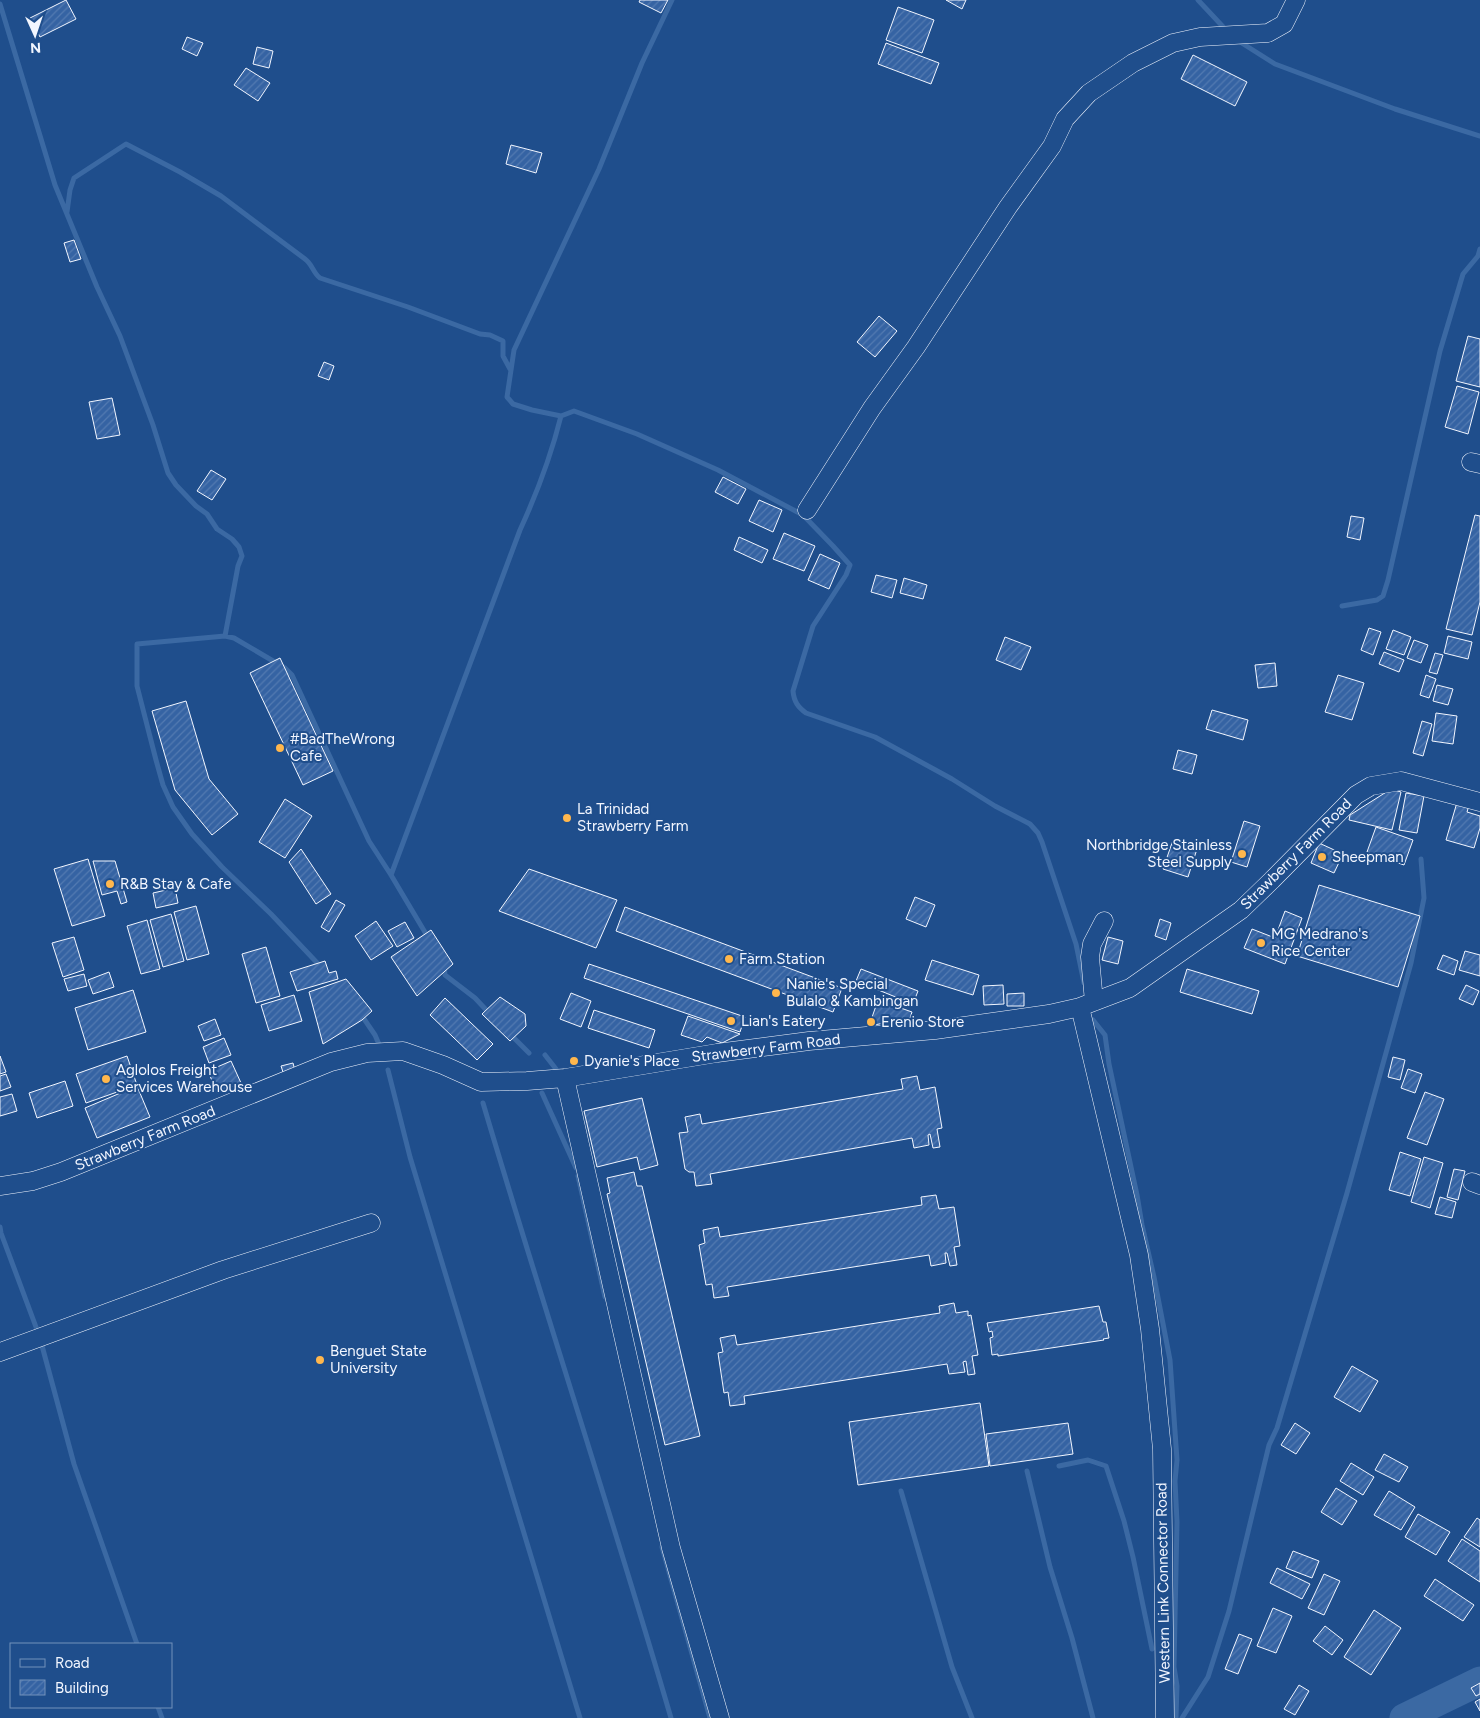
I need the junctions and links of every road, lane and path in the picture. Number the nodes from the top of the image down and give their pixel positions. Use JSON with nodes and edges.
{"nodes":[{"id":1,"x":1296,"y":0,"type":"edge"},
{"id":2,"x":807,"y":510,"type":"dead end"},
{"id":3,"x":1480,"y":802,"type":"edge"},
{"id":4,"x":1104,"y":921,"type":"dead end"},
{"id":5,"x":1087,"y":1005,"type":"junction"},
{"id":6,"x":565,"y":1078,"type":"junction"},
{"id":7,"x":0,"y":1186,"type":"edge"},
{"id":8,"x":371,"y":1223,"type":"dead end"},
{"id":9,"x":0,"y":1352,"type":"edge"},
{"id":10,"x":720,"y":1718,"type":"edge"},
{"id":11,"x":1165,"y":1718,"type":"edge"}],
"edges":[{"from":1,"to":2,"type":"street"},
{"from":3,"to":5,"type":"street","name":"Strawberry Farm Road"},
{"from":4,"to":5,"type":"street","name":"Western Link Connector Road"},
{"from":5,"to":6,"type":"street","name":"Strawberry Farm Road"},
{"from":5,"to":11,"type":"street","name":"Western Link Connector Road"},
{"from":6,"to":7,"type":"street","name":"Strawberry Farm Road"},
{"from":6,"to":10,"type":"street"},
{"from":8,"to":9,"type":"street"}]}
